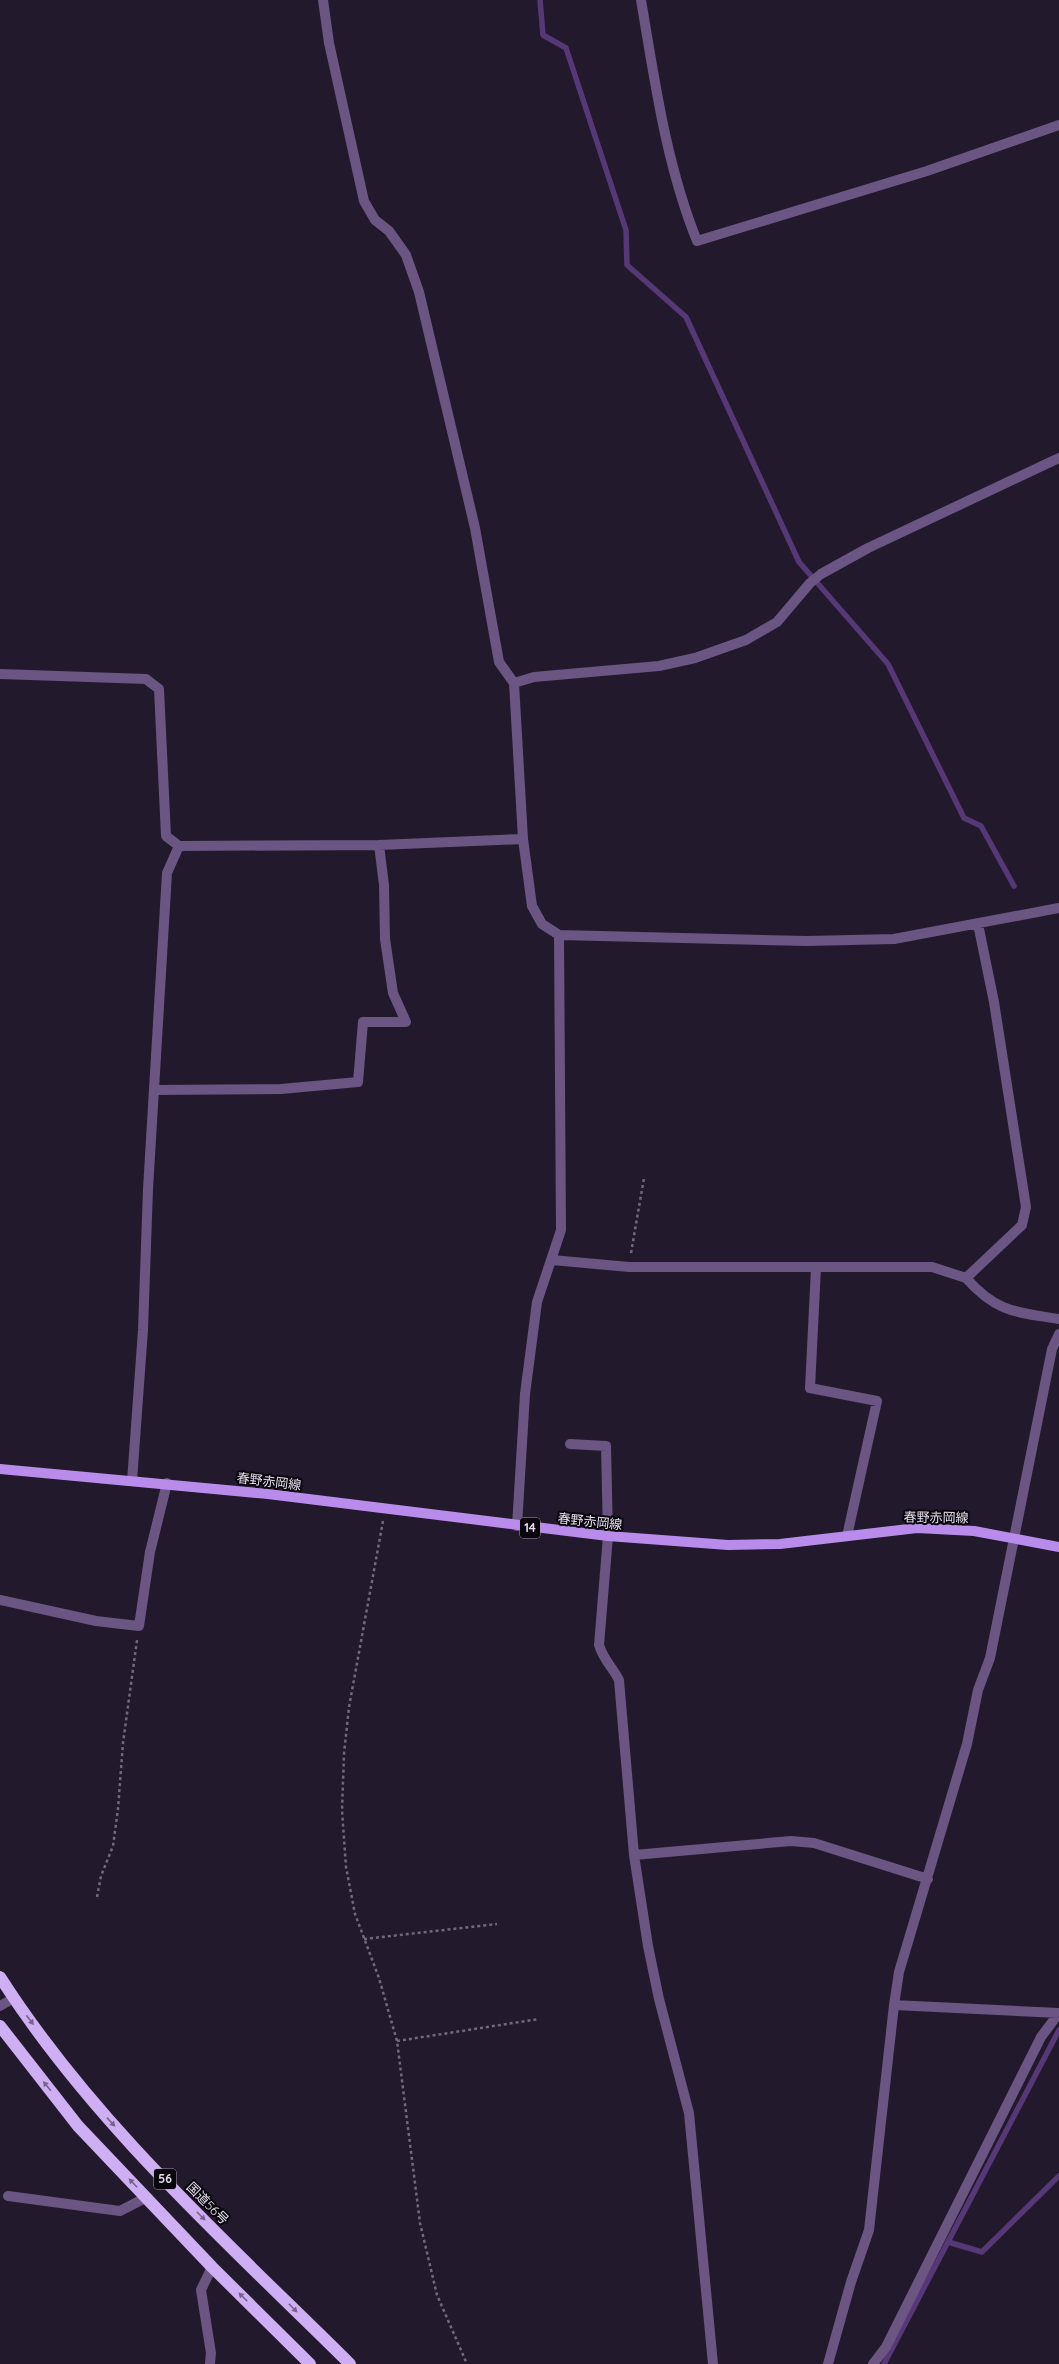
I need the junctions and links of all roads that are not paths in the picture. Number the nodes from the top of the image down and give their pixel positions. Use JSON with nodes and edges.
{"nodes":[{"id":1,"x":323,"y":0,"type":"edge"},
{"id":2,"x":641,"y":0,"type":"edge"},
{"id":3,"x":1059,"y":125,"type":"edge"},
{"id":4,"x":1059,"y":458,"type":"edge"},
{"id":5,"x":0,"y":674,"type":"edge"},
{"id":6,"x":514,"y":683,"type":"junction"},
{"id":7,"x":523,"y":839,"type":"junction"},
{"id":8,"x":379,"y":845,"type":"junction"},
{"id":9,"x":179,"y":846,"type":"junction"},
{"id":10,"x":1059,"y":908,"type":"edge"},
{"id":11,"x":978,"y":924,"type":"junction"},
{"id":12,"x":559,"y":935,"type":"junction"},
{"id":13,"x":155,"y":1090,"type":"junction"},
{"id":14,"x":552,"y":1260,"type":"junction"},
{"id":15,"x":816,"y":1268,"type":"junction"},
{"id":16,"x":966,"y":1278,"type":"junction"},
{"id":17,"x":1059,"y":1319,"type":"edge"},
{"id":18,"x":1059,"y":1334,"type":"edge"},
{"id":19,"x":570,"y":1444,"type":"dead end"},
{"id":20,"x":0,"y":1469,"type":"edge"},
{"id":21,"x":132,"y":1481,"type":"junction"},
{"id":22,"x":167,"y":1483,"type":"junction"},
{"id":23,"x":517,"y":1526,"type":"junction"},
{"id":24,"x":608,"y":1536,"type":"junction"},
{"id":25,"x":847,"y":1536,"type":"junction"},
{"id":26,"x":1015,"y":1538,"type":"junction"},
{"id":27,"x":1059,"y":1547,"type":"edge"},
{"id":28,"x":0,"y":1600,"type":"edge"},
{"id":29,"x":634,"y":1855,"type":"junction"},
{"id":30,"x":928,"y":1879,"type":"junction"},
{"id":31,"x":0,"y":1977,"type":"edge"},
{"id":32,"x":14,"y":1998,"type":"junction"},
{"id":33,"x":0,"y":2006,"type":"edge"},
{"id":34,"x":894,"y":2006,"type":"junction"},
{"id":35,"x":1059,"y":2013,"type":"edge"},
{"id":36,"x":0,"y":2026,"type":"edge"},
{"id":37,"x":8,"y":2196,"type":"dead end"},
{"id":38,"x":147,"y":2197,"type":"junction"},
{"id":39,"x":212,"y":2267,"type":"junction"},
{"id":40,"x":210,"y":2364,"type":"edge"},
{"id":41,"x":310,"y":2364,"type":"edge"},
{"id":42,"x":350,"y":2364,"type":"edge"},
{"id":43,"x":713,"y":2364,"type":"edge"},
{"id":44,"x":828,"y":2364,"type":"edge"},
{"id":45,"x":872,"y":2364,"type":"edge"}],
"edges":[{"from":1,"to":6,"type":"street"},
{"from":2,"to":3,"type":"street"},
{"from":4,"to":6,"type":"street"},
{"from":5,"to":9,"type":"street"},
{"from":6,"to":7,"type":"street"},
{"from":7,"to":8,"type":"street"},
{"from":7,"to":12,"type":"street"},
{"from":8,"to":9,"type":"street"},
{"from":8,"to":13,"type":"street"},
{"from":9,"to":13,"type":"street"},
{"from":10,"to":11,"type":"street"},
{"from":11,"to":12,"type":"street"},
{"from":11,"to":16,"type":"street"},
{"from":12,"to":14,"type":"street"},
{"from":13,"to":21,"type":"street"},
{"from":14,"to":15,"type":"street"},
{"from":14,"to":23,"type":"street"},
{"from":15,"to":16,"type":"street"},
{"from":15,"to":25,"type":"street"},
{"from":16,"to":17,"type":"street"},
{"from":18,"to":26,"type":"street"},
{"from":19,"to":24,"type":"street"},
{"from":20,"to":21,"type":"main road","name":"春野赤岡線","number":"14"},
{"from":21,"to":22,"type":"main road","name":"春野赤岡線","number":"14"},
{"from":22,"to":23,"type":"main road","name":"春野赤岡線","number":"14"},
{"from":22,"to":28,"type":"street"},
{"from":23,"to":24,"type":"main road","name":"春野赤岡線","number":"14"},
{"from":24,"to":25,"type":"main road","name":"春野赤岡線","number":"14"},
{"from":24,"to":29,"type":"street"},
{"from":25,"to":26,"type":"main road","name":"春野赤岡線","number":"14"},
{"from":26,"to":27,"type":"main road","name":"春野赤岡線","number":"14"},
{"from":26,"to":30,"type":"street"},
{"from":29,"to":30,"type":"street"},
{"from":29,"to":43,"type":"street"},
{"from":30,"to":34,"type":"street"},
{"from":31,"to":32,"type":"highway","name":"国道56号","number":"56"},
{"from":32,"to":33,"type":"street"},
{"from":32,"to":42,"type":"highway","name":"国道56号","number":"56","one_way":true},
{"from":34,"to":35,"type":"street"},
{"from":34,"to":44,"type":"street"},
{"from":35,"to":45,"type":"street"},
{"from":38,"to":36,"type":"highway","number":"56","one_way":true},
{"from":37,"to":38,"type":"street"},
{"from":38,"to":39,"type":"highway","number":"56"},
{"from":39,"to":40,"type":"street"},
{"from":41,"to":39,"type":"highway","number":"56","one_way":true}]}
